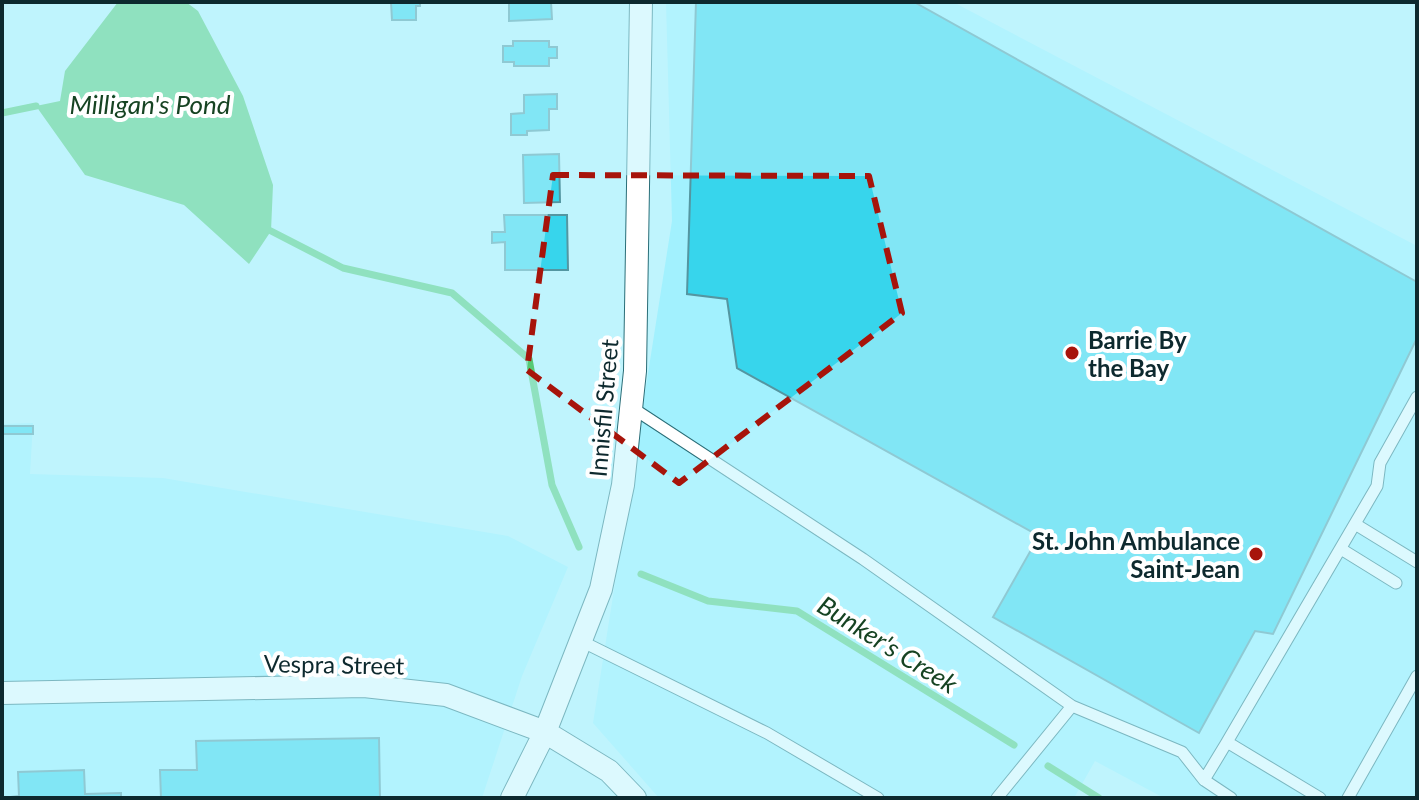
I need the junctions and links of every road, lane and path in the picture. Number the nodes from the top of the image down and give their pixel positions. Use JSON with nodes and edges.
{"nodes":[{"id":1,"x":641,"y":2,"type":"edge"},
{"id":2,"x":1417,"y":397,"type":"edge"},
{"id":3,"x":631,"y":407,"type":"junction"},
{"id":4,"x":1355,"y":524,"type":"junction"},
{"id":5,"x":1341,"y":549,"type":"junction"},
{"id":6,"x":1417,"y":562,"type":"edge"},
{"id":7,"x":1396,"y":583,"type":"dead end"},
{"id":8,"x":581,"y":641,"type":"junction"},
{"id":9,"x":1417,"y":676,"type":"edge"},
{"id":10,"x":2,"y":693,"type":"edge"},
{"id":11,"x":1072,"y":706,"type":"junction"},
{"id":12,"x":545,"y":732,"type":"junction"},
{"id":13,"x":1227,"y":742,"type":"junction"},
{"id":14,"x":1204,"y":780,"type":"junction"},
{"id":15,"x":512,"y":798,"type":"edge"},
{"id":16,"x":635,"y":798,"type":"edge"},
{"id":17,"x":878,"y":798,"type":"edge"},
{"id":18,"x":997,"y":798,"type":"edge"},
{"id":19,"x":1231,"y":798,"type":"edge"},
{"id":20,"x":1320,"y":798,"type":"edge"},
{"id":21,"x":1348,"y":798,"type":"edge"}],
"edges":[{"from":1,"to":3,"type":"street","name":"Innisfil Street"},
{"from":2,"to":4,"type":"lane"},
{"from":3,"to":8,"type":"street","name":"Innisfil Street"},
{"from":3,"to":11,"type":"lane"},
{"from":4,"to":5,"type":"lane"},
{"from":4,"to":6,"type":"lane"},
{"from":5,"to":7,"type":"lane"},
{"from":5,"to":13,"type":"lane"},
{"from":8,"to":12,"type":"street","name":"Innisfil Street"},
{"from":8,"to":17,"type":"lane"},
{"from":9,"to":21,"type":"lane"},
{"from":10,"to":12,"type":"street","name":"Vespra Street"},
{"from":11,"to":14,"type":"lane"},
{"from":11,"to":18,"type":"lane"},
{"from":12,"to":15,"type":"street","name":"Innisfil Street"},
{"from":12,"to":16,"type":"street","name":"Vespra Street"},
{"from":13,"to":14,"type":"lane"},
{"from":13,"to":20,"type":"lane"},
{"from":14,"to":19,"type":"lane"}]}
